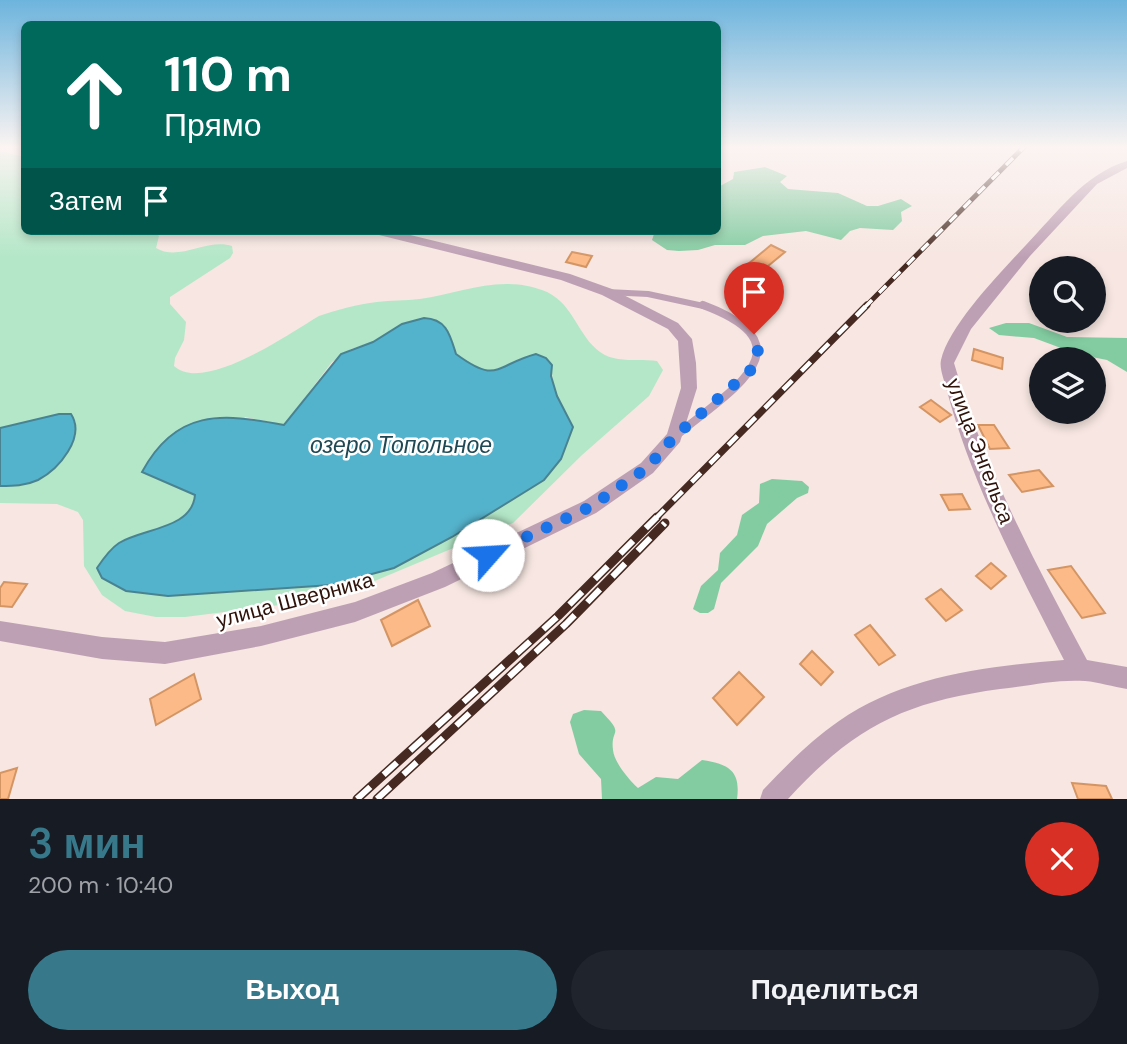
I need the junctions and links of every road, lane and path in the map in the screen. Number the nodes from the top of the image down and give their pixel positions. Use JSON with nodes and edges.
{"nodes":[{"id":1,"x":1092,"y":183,"type":"edge"},
{"id":2,"x":395,"y":235,"type":"edge"},
{"id":3,"x":607,"y":292,"type":"junction"},
{"id":4,"x":674,"y":437,"type":"junction"},
{"id":5,"x":0,"y":631,"type":"edge"},
{"id":6,"x":1081,"y":670,"type":"junction"},
{"id":7,"x":1127,"y":678,"type":"edge"},
{"id":8,"x":772,"y":799,"type":"edge"}],
"edges":[{"from":1,"to":6,"type":"street","name":"улица Энгельса"},
{"from":2,"to":3,"type":"street","name":"улица Шверника"},
{"from":3,"to":4,"type":"street","name":"улица Шверника"},
{"from":3,"to":4,"type":"lane"},
{"from":4,"to":5,"type":"street","name":"улица Шверника"},
{"from":6,"to":7,"type":"street"},
{"from":6,"to":8,"type":"street"}]}
